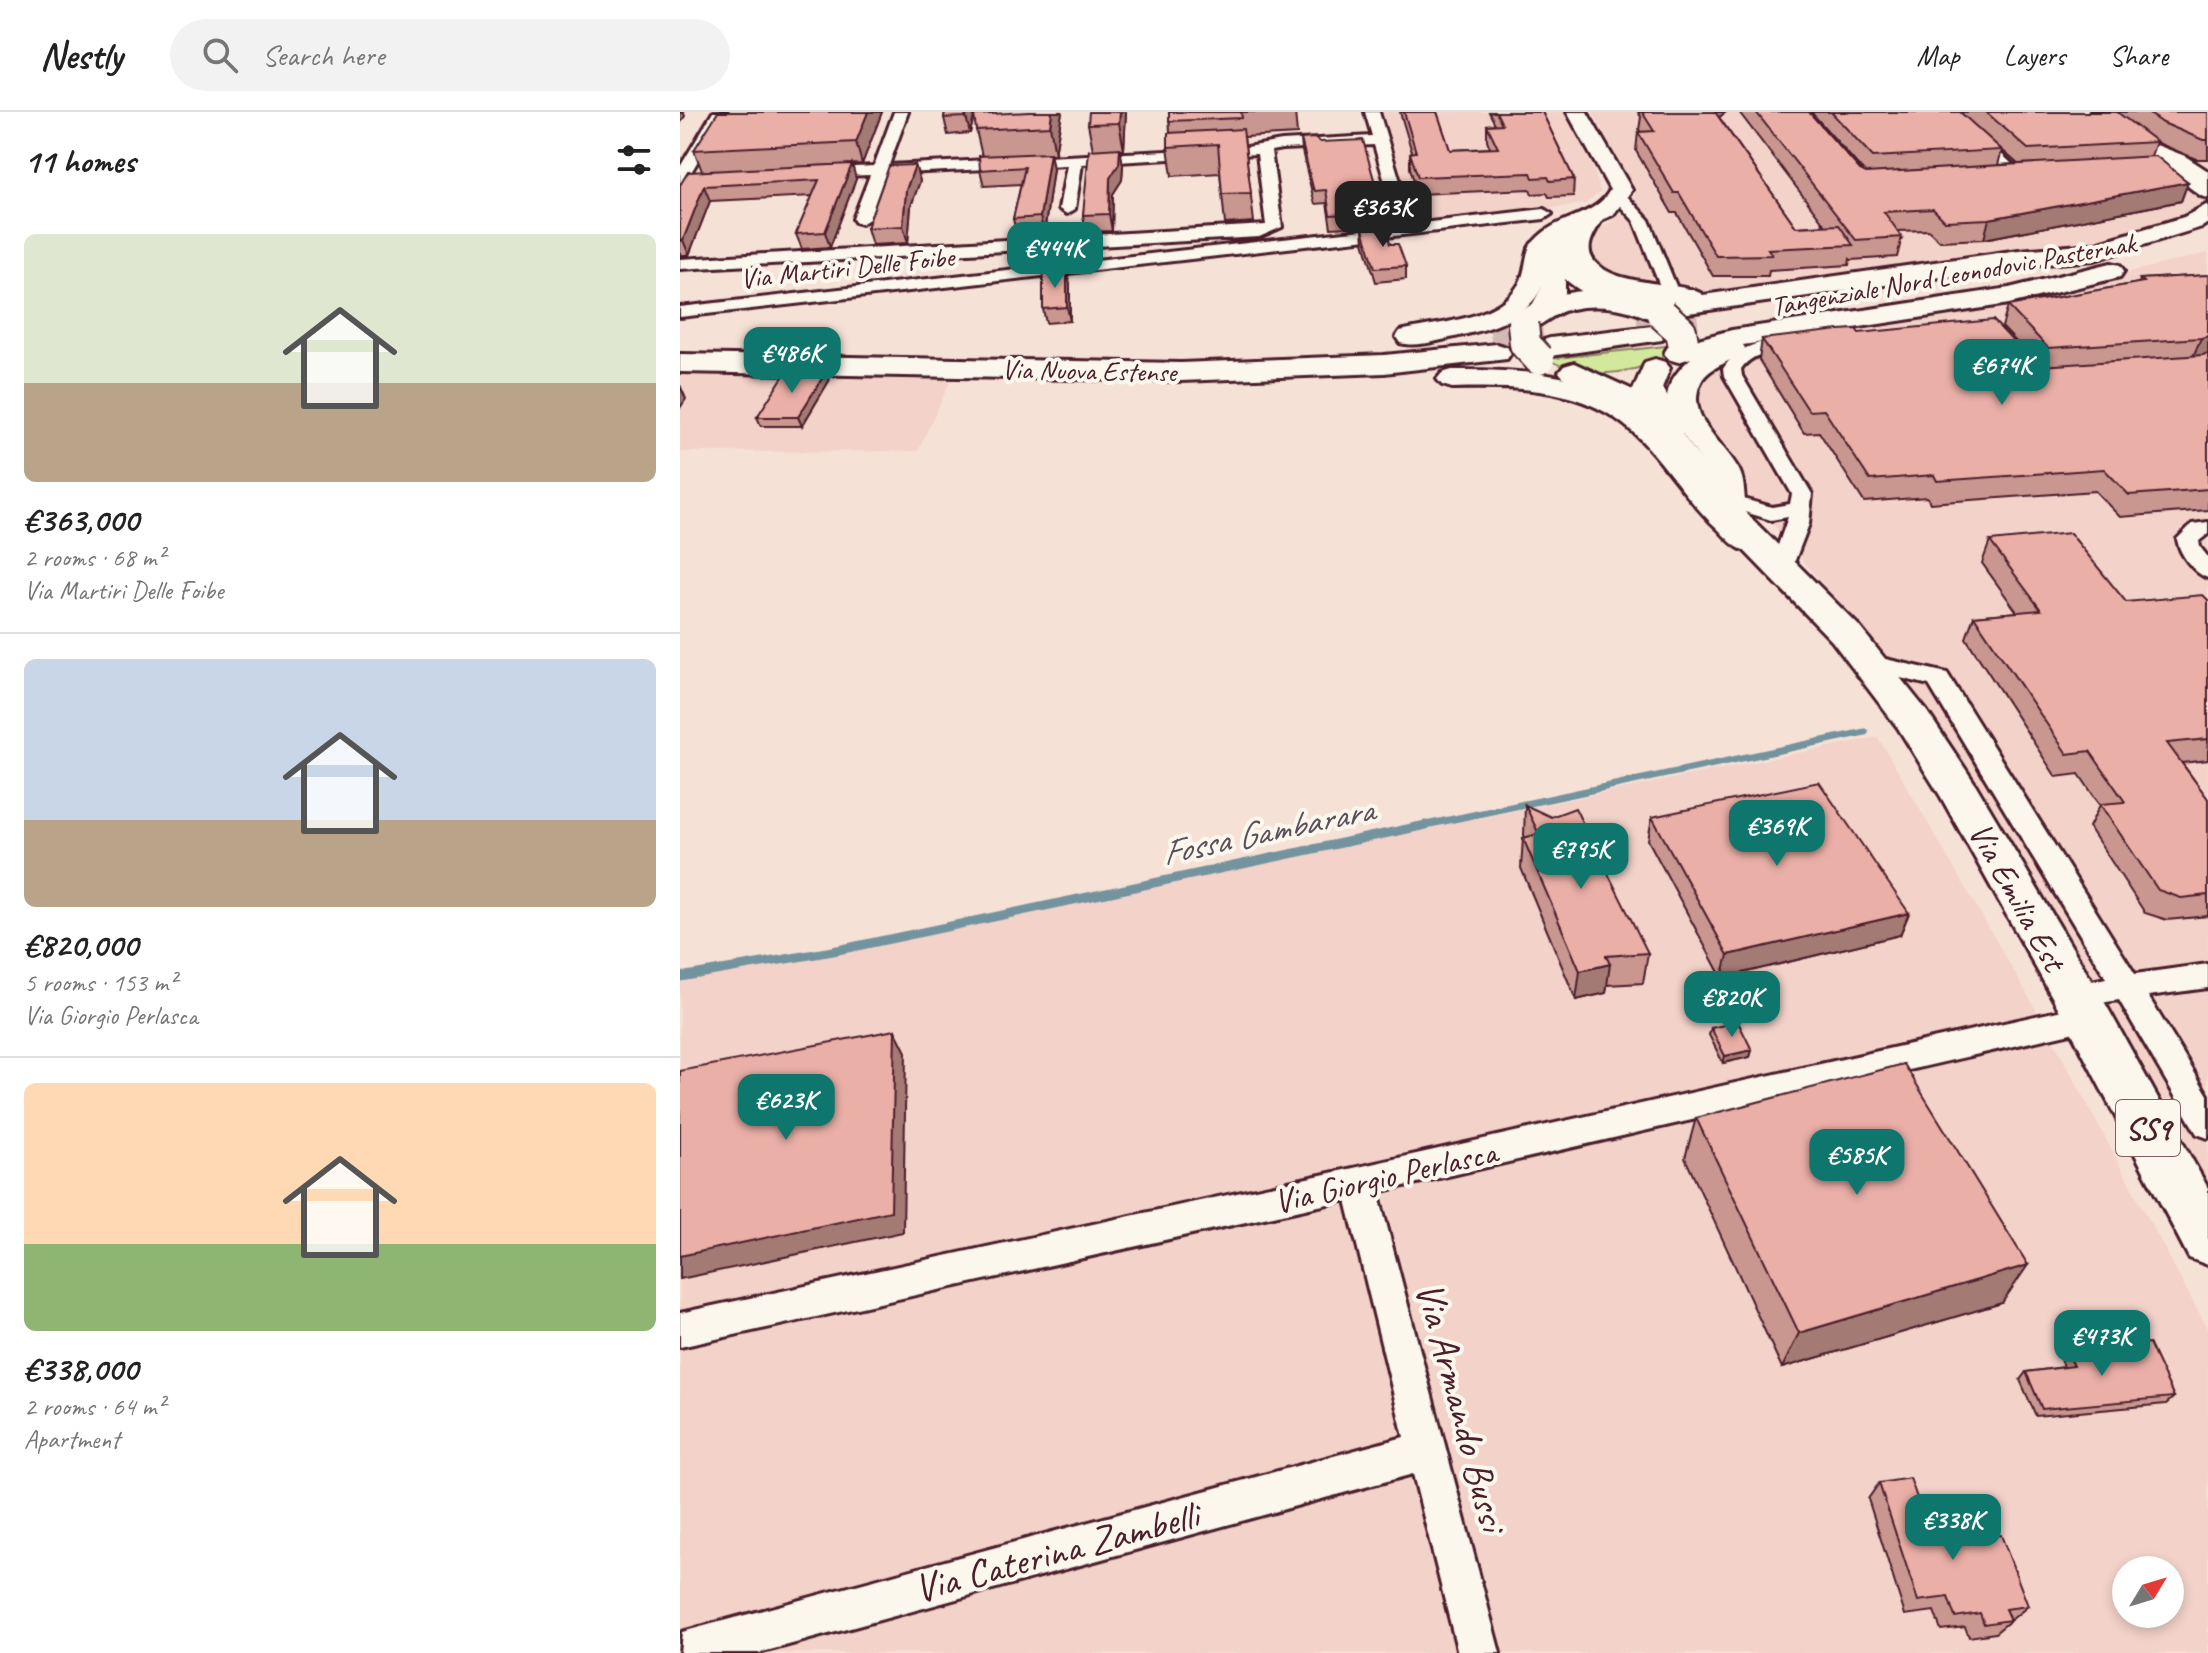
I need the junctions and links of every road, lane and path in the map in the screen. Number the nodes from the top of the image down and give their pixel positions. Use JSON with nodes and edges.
{"nodes":[{"id":1,"x":720,"y":112,"type":"edge"},
{"id":2,"x":901,"y":112,"type":"edge"},
{"id":3,"x":1372,"y":112,"type":"edge"},
{"id":4,"x":1577,"y":112,"type":"edge"},
{"id":5,"x":1947,"y":112,"type":"edge"},
{"id":6,"x":2099,"y":112,"type":"edge"},
{"id":7,"x":1379,"y":140,"type":"junction"},
{"id":8,"x":1264,"y":149,"type":"junction"},
{"id":9,"x":2144,"y":158,"type":"junction"},
{"id":10,"x":1075,"y":160,"type":"junction"},
{"id":11,"x":2173,"y":167,"type":"junction"},
{"id":12,"x":881,"y":170,"type":"junction"},
{"id":13,"x":806,"y":173,"type":"edge"},
{"id":14,"x":2016,"y":175,"type":"edge"},
{"id":15,"x":680,"y":179,"type":"edge"},
{"id":16,"x":701,"y":179,"type":"edge"},
{"id":17,"x":2208,"y":182,"type":"edge"},
{"id":18,"x":2208,"y":192,"type":"edge"},
{"id":19,"x":1619,"y":196,"type":"junction"},
{"id":20,"x":2208,"y":210,"type":"edge"},
{"id":21,"x":1544,"y":214,"type":"dead end"},
{"id":22,"x":1594,"y":216,"type":"junction"},
{"id":23,"x":1644,"y":225,"type":"junction"},
{"id":24,"x":2208,"y":228,"type":"edge"},
{"id":25,"x":1407,"y":230,"type":"junction"},
{"id":26,"x":2208,"y":240,"type":"edge"},
{"id":27,"x":1065,"y":243,"type":"junction"},
{"id":28,"x":1541,"y":248,"type":"junction"},
{"id":29,"x":849,"y":255,"type":"junction"},
{"id":30,"x":2118,"y":259,"type":"junction"},
{"id":31,"x":680,"y":264,"type":"edge"},
{"id":32,"x":1896,"y":276,"type":"junction"},
{"id":33,"x":1668,"y":286,"type":"dead end"},
{"id":34,"x":680,"y":312,"type":"edge"},
{"id":35,"x":1647,"y":316,"type":"junction"},
{"id":36,"x":1704,"y":320,"type":"tunnel mouth"},
{"id":37,"x":1795,"y":330,"type":"junction"},
{"id":38,"x":1410,"y":337,"type":"junction"},
{"id":39,"x":1544,"y":340,"type":"junction"},
{"id":40,"x":1838,"y":341,"type":"edge"},
{"id":41,"x":1494,"y":346,"type":"tunnel mouth"},
{"id":42,"x":680,"y":351,"type":"edge"},
{"id":43,"x":1672,"y":355,"type":"junction"},
{"id":44,"x":891,"y":359,"type":"junction"},
{"id":45,"x":680,"y":363,"type":"edge"},
{"id":46,"x":1394,"y":380,"type":"junction"},
{"id":47,"x":1729,"y":501,"type":"junction"},
{"id":48,"x":1800,"y":509,"type":"junction"},
{"id":49,"x":2208,"y":528,"type":"edge"},
{"id":50,"x":1751,"y":541,"type":"junction"},
{"id":51,"x":2208,"y":571,"type":"edge"},
{"id":52,"x":1786,"y":573,"type":"junction"},
{"id":53,"x":1872,"y":664,"type":"junction"},
{"id":54,"x":2208,"y":976,"type":"edge"},
{"id":55,"x":2126,"y":985,"type":"junction"},
{"id":56,"x":2081,"y":1006,"type":"junction"},
{"id":57,"x":2208,"y":1124,"type":"edge"},
{"id":58,"x":1358,"y":1182,"type":"junction"},
{"id":59,"x":2208,"y":1240,"type":"edge"},
{"id":60,"x":680,"y":1330,"type":"edge"},
{"id":61,"x":1429,"y":1450,"type":"junction"},
{"id":62,"x":682,"y":1653,"type":"edge"},
{"id":63,"x":1479,"y":1653,"type":"edge"}],
"edges":[{"from":1,"to":15,"type":"street"},
{"from":2,"to":12,"type":"street"},
{"from":3,"to":7,"type":"street"},
{"from":4,"to":19,"type":"main road"},
{"from":5,"to":14,"type":"street"},
{"from":6,"to":9,"type":"street"},
{"from":7,"to":8,"type":"street"},
{"from":7,"to":25,"type":"street"},
{"from":8,"to":10,"type":"street"},
{"from":8,"to":27,"type":"street"},
{"from":9,"to":11,"type":"street"},
{"from":9,"to":17,"type":"main road"},
{"from":10,"to":12,"type":"street"},
{"from":10,"to":27,"type":"street"},
{"from":11,"to":18,"type":"street"},
{"from":11,"to":20,"type":"main road"},
{"from":12,"to":13,"type":"street"},
{"from":12,"to":29,"type":"street"},
{"from":15,"to":16,"type":"street"},
{"from":19,"to":22,"type":"main road"},
{"from":19,"to":23,"type":"street"},
{"from":20,"to":30,"type":"main road"},
{"from":21,"to":25,"type":"street","name":"Via Martiri Delle Foibe"},
{"from":22,"to":23,"type":"street"},
{"from":22,"to":28,"type":"main road"},
{"from":22,"to":32,"type":"main road"},
{"from":22,"to":35,"type":"main road"},
{"from":23,"to":33,"type":"street"},
{"from":24,"to":30,"type":"main road","name":"Tangenziale Nord Leonodovic Pasternak"},
{"from":25,"to":34,"type":"street","name":"Via Martiri Delle Foibe"},
{"from":26,"to":30,"type":"main road","name":"Tangenziale Nord Leonodovic Pasternak"},
{"from":27,"to":29,"type":"street"},
{"from":28,"to":38,"type":"main road"},
{"from":28,"to":39,"type":"main road"},
{"from":29,"to":31,"type":"street"},
{"from":30,"to":32,"type":"main road"},
{"from":30,"to":36,"type":"main road","name":"Tangenziale Nord Leonodovic Pasternak"},
{"from":30,"to":37,"type":"main road"},
{"from":32,"to":35,"type":"main road"},
{"from":35,"to":39,"type":"main road"},
{"from":35,"to":39,"type":"main road"},
{"from":35,"to":43,"type":"main road","bridge":true},
{"from":37,"to":43,"type":"main road"},
{"from":37,"to":47,"type":"main road"},
{"from":38,"to":39,"type":"main road"},
{"from":38,"to":44,"type":"main road"},
{"from":39,"to":43,"type":"main road"},
{"from":39,"to":46,"type":"main road"},
{"from":39,"to":50,"type":"main road","name":"Via Emilia Est"},
{"from":40,"to":48,"type":"street"},
{"from":41,"to":44,"type":"main road","name":"Via Nuova Estense"},
{"from":42,"to":44,"type":"main road","name":"Via Nuova Estense"},
{"from":43,"to":47,"type":"main road","name":"Via Emilia Est"},
{"from":44,"to":45,"type":"main road","name":"Via Nuova Estense"},
{"from":44,"to":46,"type":"main road"},
{"from":46,"to":50,"type":"main road"},
{"from":47,"to":48,"type":"street"},
{"from":47,"to":52,"type":"main road","name":"Via Emilia Est"},
{"from":48,"to":52,"type":"street"},
{"from":49,"to":51,"type":"street"},
{"from":50,"to":52,"type":"main road","name":"Via Emilia Est"},
{"from":52,"to":53,"type":"main road","name":"Via Emilia Est","number":"SS9"},
{"from":53,"to":55,"type":"street"},
{"from":53,"to":56,"type":"main road","name":"Via Emilia Est","number":"SS9"},
{"from":54,"to":55,"type":"street","name":"Via Giorgio Perlasca"},
{"from":55,"to":56,"type":"street","name":"Via Giorgio Perlasca"},
{"from":55,"to":57,"type":"street"},
{"from":56,"to":58,"type":"street","name":"Via Giorgio Perlasca"},
{"from":56,"to":59,"type":"main road","name":"Via Emilia Est","number":"SS9"},
{"from":58,"to":60,"type":"street","name":"Via Giorgio Perlasca"},
{"from":58,"to":61,"type":"street","name":"Via Armando Bussi"},
{"from":61,"to":62,"type":"street","name":"Via Caterina Zambelli"},
{"from":61,"to":63,"type":"street","name":"Via Armando Bussi"}]}
